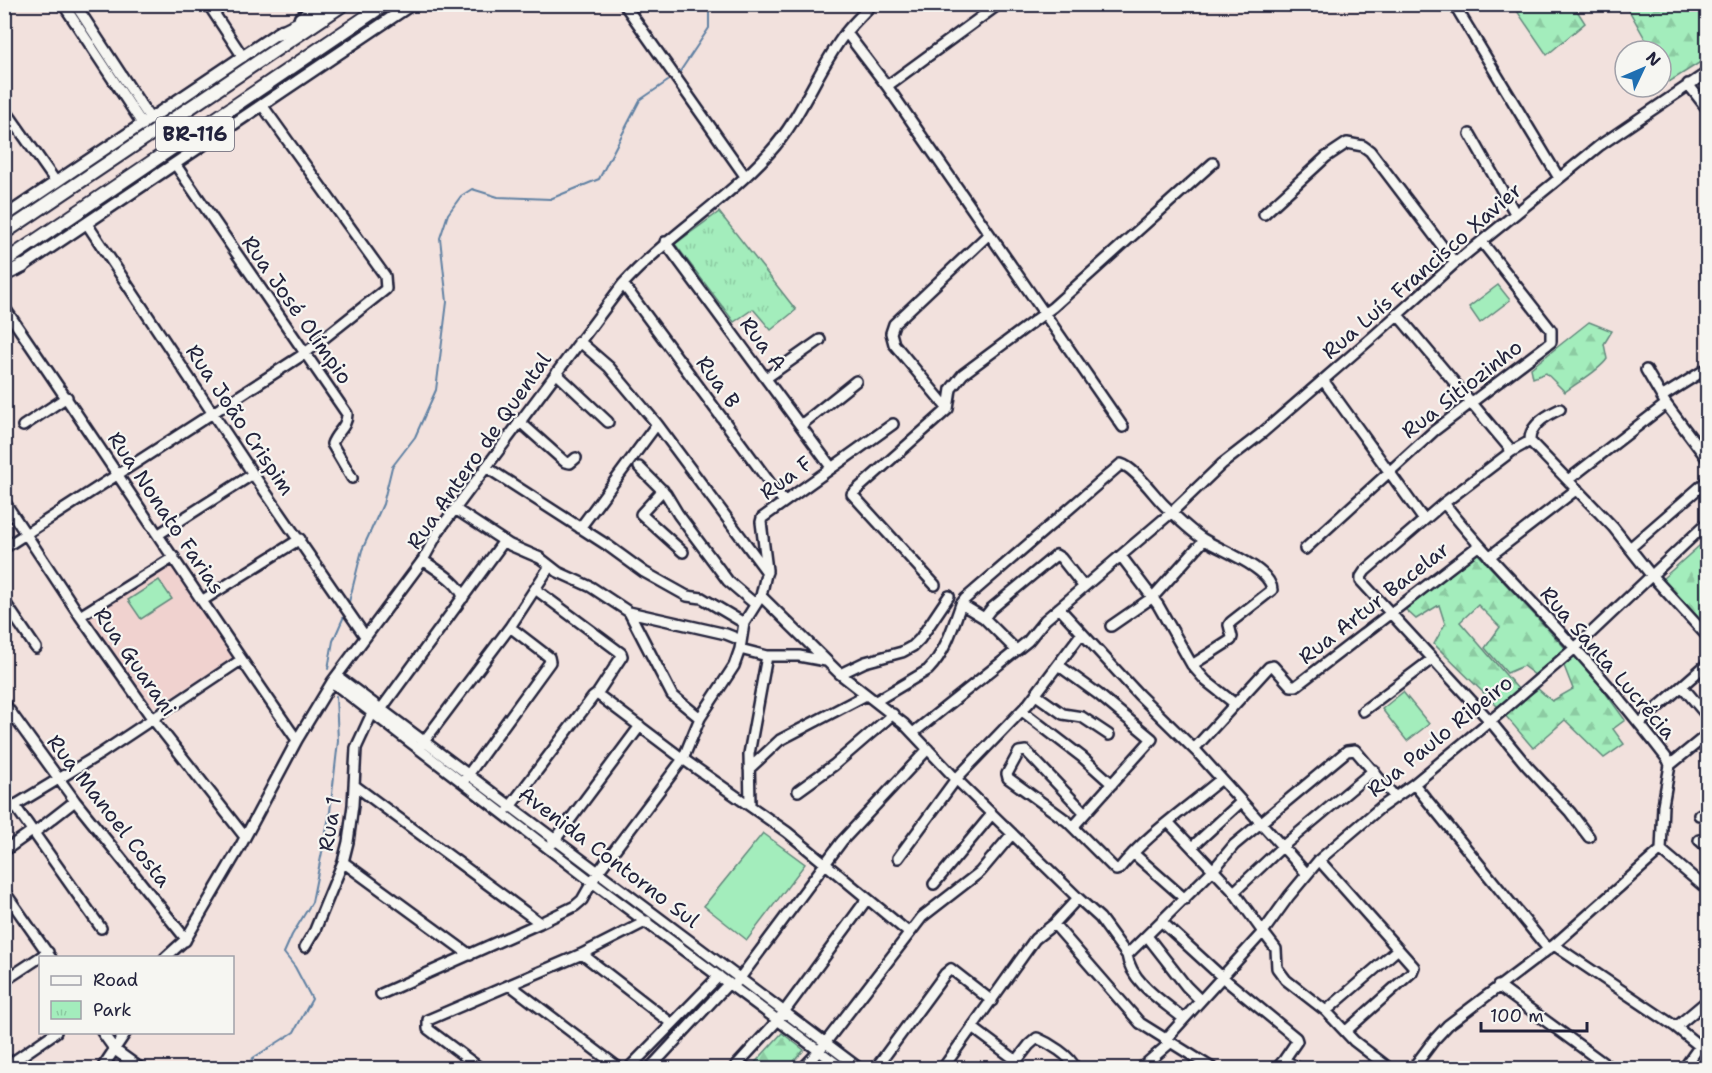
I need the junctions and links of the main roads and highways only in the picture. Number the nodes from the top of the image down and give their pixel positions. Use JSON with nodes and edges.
{"nodes":[{"id":1,"x":320,"y":4,"type":"edge"},
{"id":2,"x":333,"y":4,"type":"edge"},
{"id":3,"x":344,"y":4,"type":"edge"},
{"id":4,"x":385,"y":4,"type":"edge"},
{"id":5,"x":412,"y":4,"type":"edge"},
{"id":6,"x":277,"y":34,"type":"junction"},
{"id":7,"x":4,"y":217,"type":"edge"},
{"id":8,"x":4,"y":233,"type":"edge"},
{"id":9,"x":4,"y":262,"type":"edge"},
{"id":10,"x":23,"y":266,"type":"joint"},
{"id":11,"x":4,"y":277,"type":"edge"}],
"edges":[{"from":1,"to":6,"type":"main road","number":"BR-116"},
{"from":2,"to":6,"type":"highway"},
{"from":3,"to":8,"type":"highway","number":"BR-116"},
{"from":4,"to":9,"type":"highway","number":"BR-116"},
{"from":5,"to":10,"type":"main road","number":"BR-116"},
{"from":6,"to":7,"type":"main road","number":"BR-116"},
{"from":10,"to":11,"type":"highway"}]}
